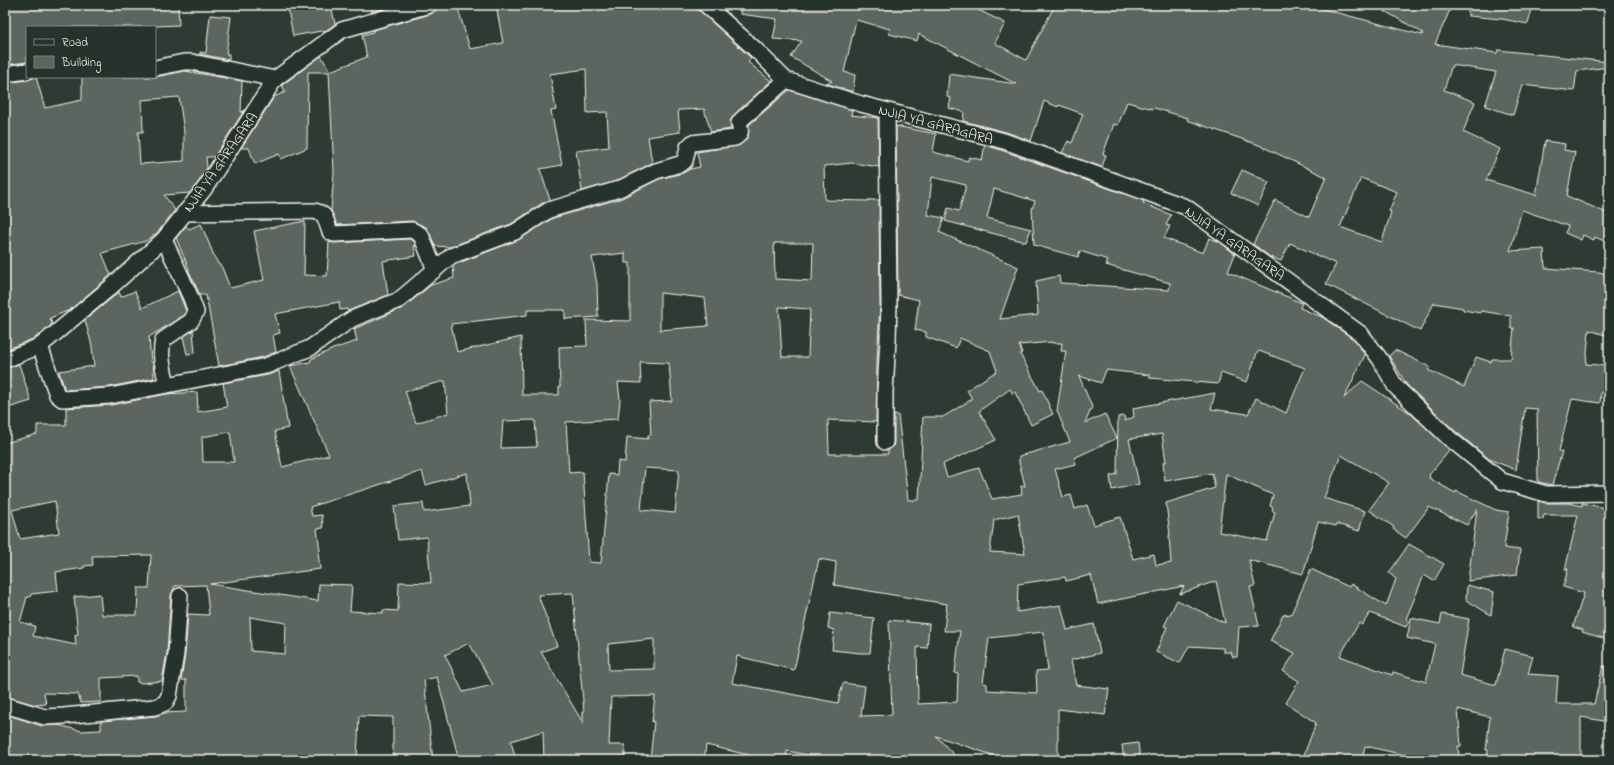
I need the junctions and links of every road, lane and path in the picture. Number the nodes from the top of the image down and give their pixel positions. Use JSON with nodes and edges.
{"nodes":[{"id":1,"x":429,"y":5,"type":"edge"},
{"id":2,"x":706,"y":5,"type":"edge"},
{"id":3,"x":156,"y":68,"type":"edge"},
{"id":4,"x":26,"y":71,"type":"edge"},
{"id":5,"x":5,"y":74,"type":"edge"},
{"id":6,"x":275,"y":79,"type":"junction"},
{"id":7,"x":786,"y":80,"type":"junction"},
{"id":8,"x":887,"y":111,"type":"junction"},
{"id":9,"x":184,"y":213,"type":"junction"},
{"id":10,"x":164,"y":239,"type":"junction"},
{"id":11,"x":435,"y":270,"type":"junction"},
{"id":12,"x":40,"y":346,"type":"junction"},
{"id":13,"x":5,"y":360,"type":"edge"},
{"id":14,"x":167,"y":385,"type":"junction"},
{"id":15,"x":885,"y":442,"type":"dead end"},
{"id":16,"x":1609,"y":493,"type":"edge"},
{"id":17,"x":180,"y":596,"type":"dead end"},
{"id":18,"x":5,"y":705,"type":"edge"}],
"edges":[{"from":1,"to":6,"type":"street","name":"NJIA YA GARAGARA"},
{"from":2,"to":7,"type":"street","name":"NJIA YA GARAGARA"},
{"from":3,"to":6,"type":"street"},
{"from":4,"to":5,"type":"street"},
{"from":6,"to":9,"type":"street","name":"NJIA YA GARAGARA"},
{"from":7,"to":8,"type":"street","name":"NJIA YA GARAGARA"},
{"from":7,"to":11,"type":"street"},
{"from":8,"to":15,"type":"street"},
{"from":8,"to":16,"type":"street","name":"NJIA YA GARAGARA"},
{"from":9,"to":10,"type":"street","name":"NJIA YA GARAGARA"},
{"from":9,"to":11,"type":"street"},
{"from":10,"to":12,"type":"street","name":"NJIA YA GARAGARA"},
{"from":10,"to":14,"type":"street"},
{"from":11,"to":14,"type":"street"},
{"from":12,"to":13,"type":"street","name":"NJIA YA GARAGARA"},
{"from":12,"to":14,"type":"street"},
{"from":17,"to":18,"type":"street"}]}
